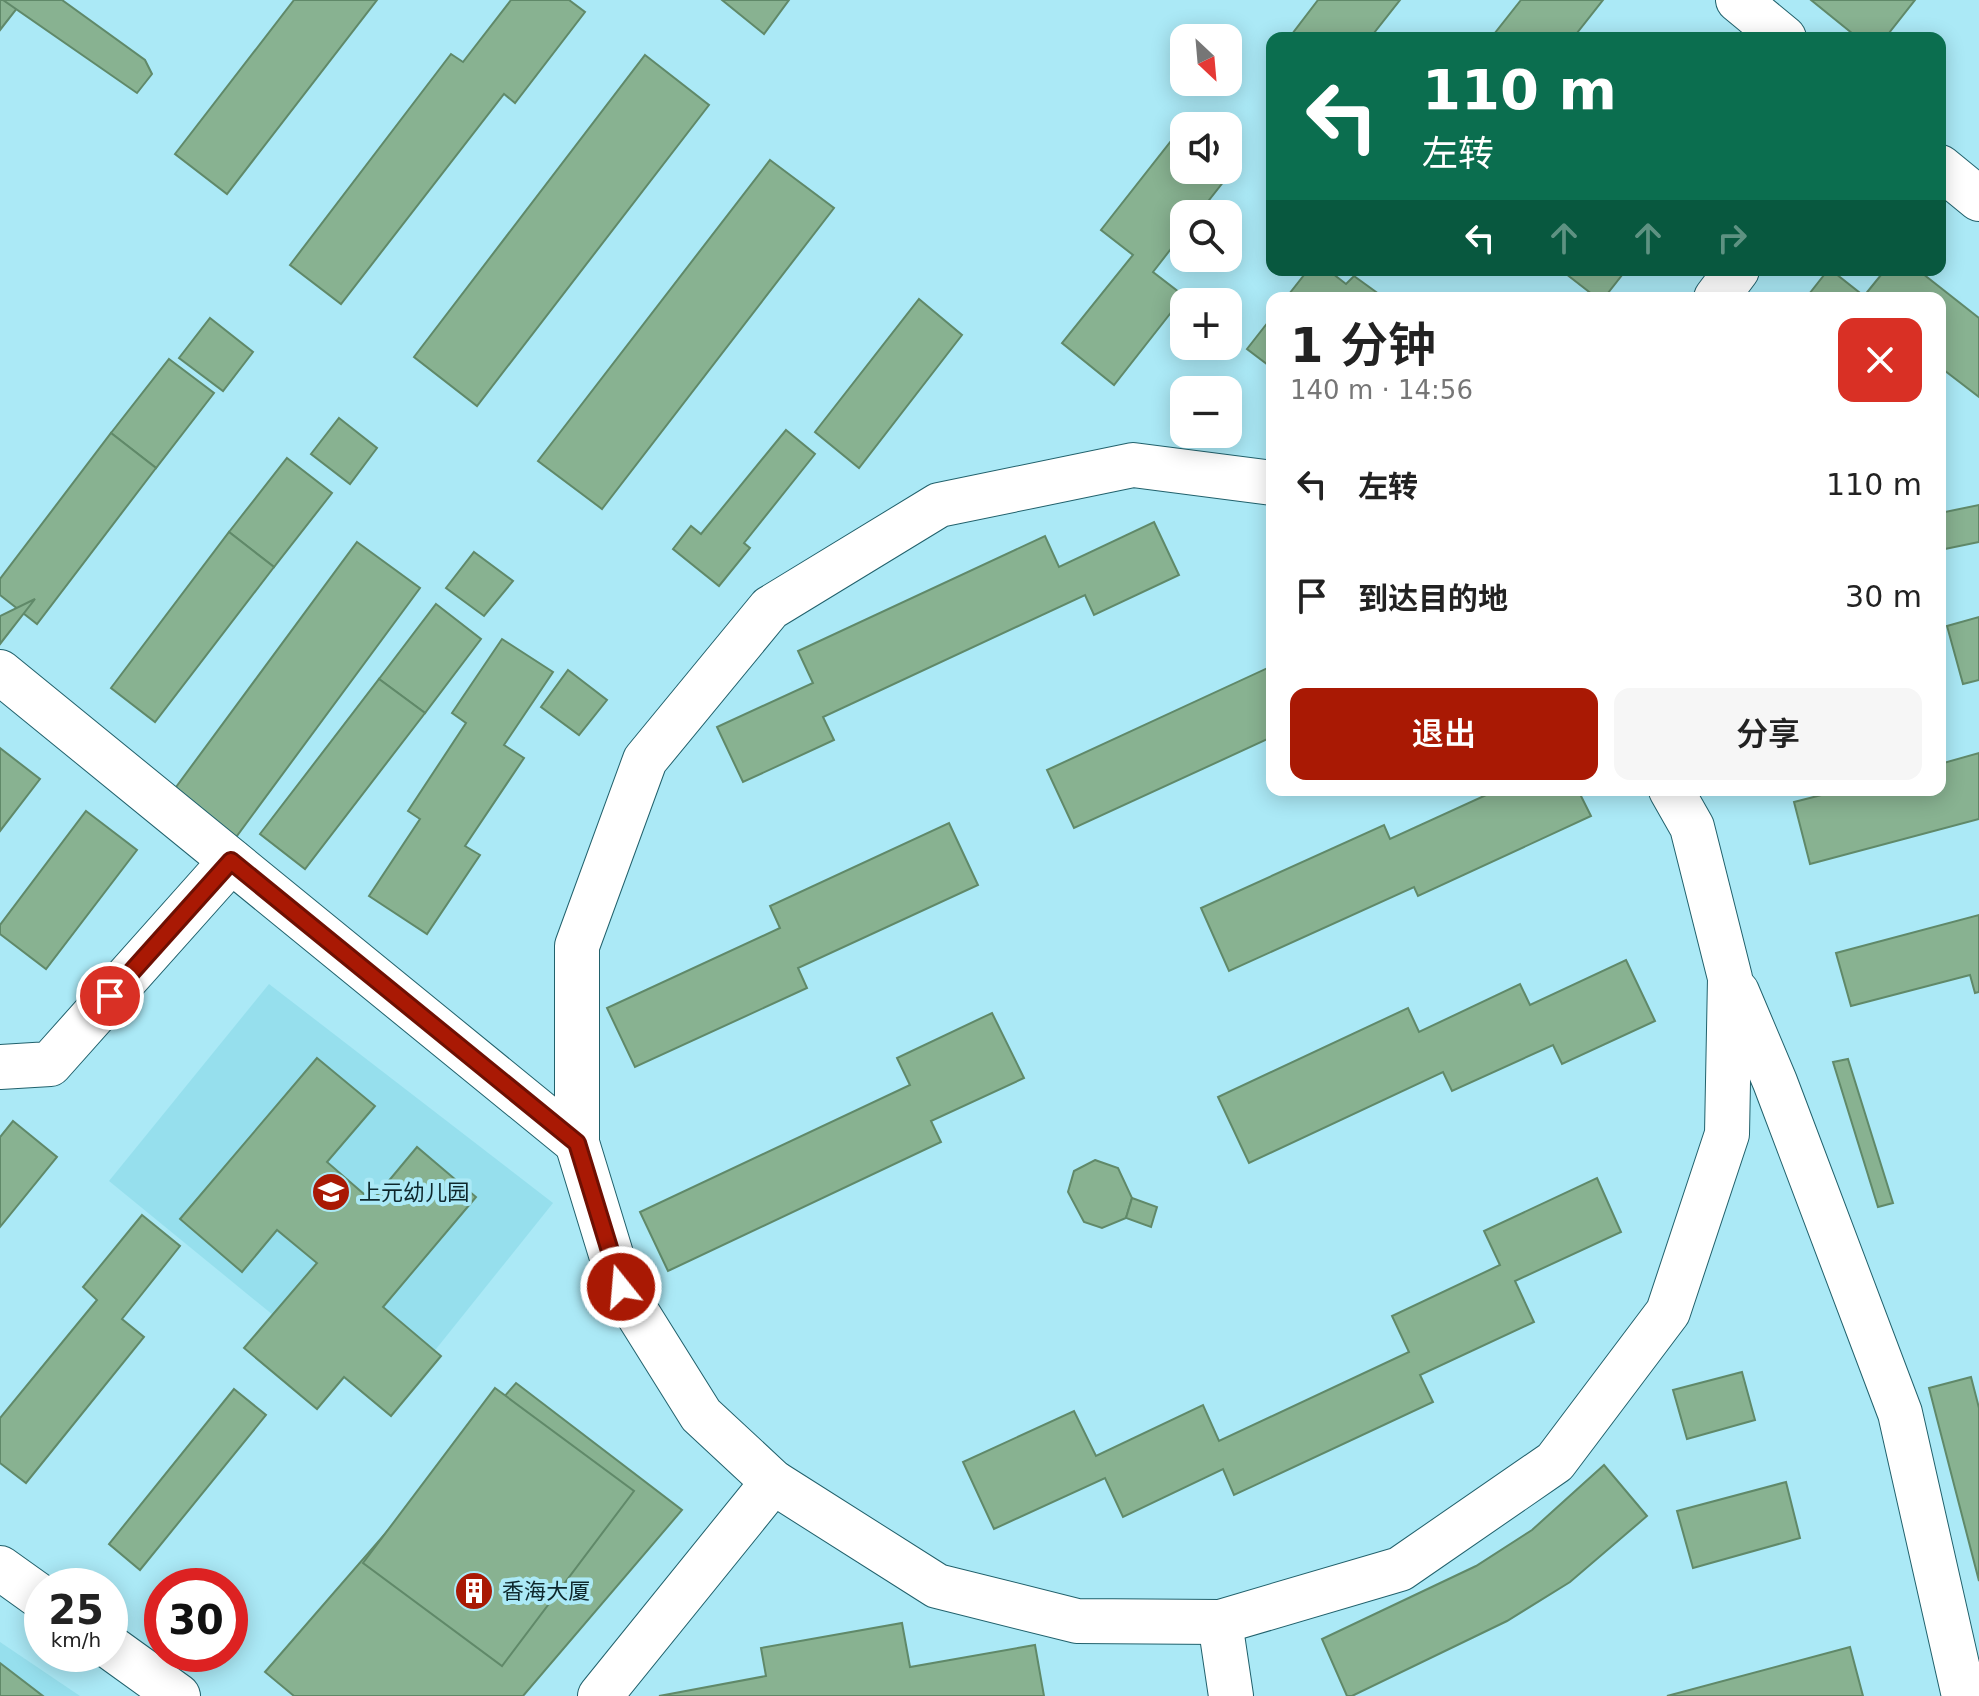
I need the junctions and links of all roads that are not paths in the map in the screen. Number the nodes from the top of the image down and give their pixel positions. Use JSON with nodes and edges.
{"nodes":[{"id":1,"x":1738,"y":0,"type":"edge"},
{"id":2,"x":1777,"y":32,"type":"edge"},
{"id":3,"x":1946,"y":172,"type":"edge"},
{"id":4,"x":1979,"y":199,"type":"edge"},
{"id":5,"x":1266,"y":482,"type":"edge"},
{"id":6,"x":0,"y":672,"type":"edge"},
{"id":7,"x":1674,"y":796,"type":"edge"},
{"id":8,"x":231,"y":861,"type":"junction"},
{"id":9,"x":1730,"y":978,"type":"junction"},
{"id":10,"x":0,"y":1067,"type":"edge"},
{"id":11,"x":577,"y":1143,"type":"junction"},
{"id":12,"x":773,"y":1482,"type":"junction"},
{"id":13,"x":0,"y":1568,"type":"edge"},
{"id":14,"x":24,"y":1585,"type":"edge"},
{"id":15,"x":1220,"y":1622,"type":"junction"},
{"id":16,"x":128,"y":1660,"type":"edge"},
{"id":17,"x":178,"y":1696,"type":"edge"},
{"id":18,"x":600,"y":1696,"type":"edge"},
{"id":19,"x":1231,"y":1696,"type":"edge"},
{"id":20,"x":1964,"y":1696,"type":"edge"}],
"edges":[{"from":1,"to":2,"type":"street"},
{"from":3,"to":4,"type":"street"},
{"from":5,"to":11,"type":"street"},
{"from":6,"to":8,"type":"street"},
{"from":7,"to":9,"type":"street"},
{"from":8,"to":10,"type":"street"},
{"from":8,"to":11,"type":"street"},
{"from":9,"to":15,"type":"street"},
{"from":9,"to":20,"type":"street"},
{"from":11,"to":12,"type":"street"},
{"from":12,"to":15,"type":"street"},
{"from":12,"to":18,"type":"street"},
{"from":13,"to":14,"type":"street"},
{"from":15,"to":19,"type":"street"},
{"from":16,"to":17,"type":"street"}]}
